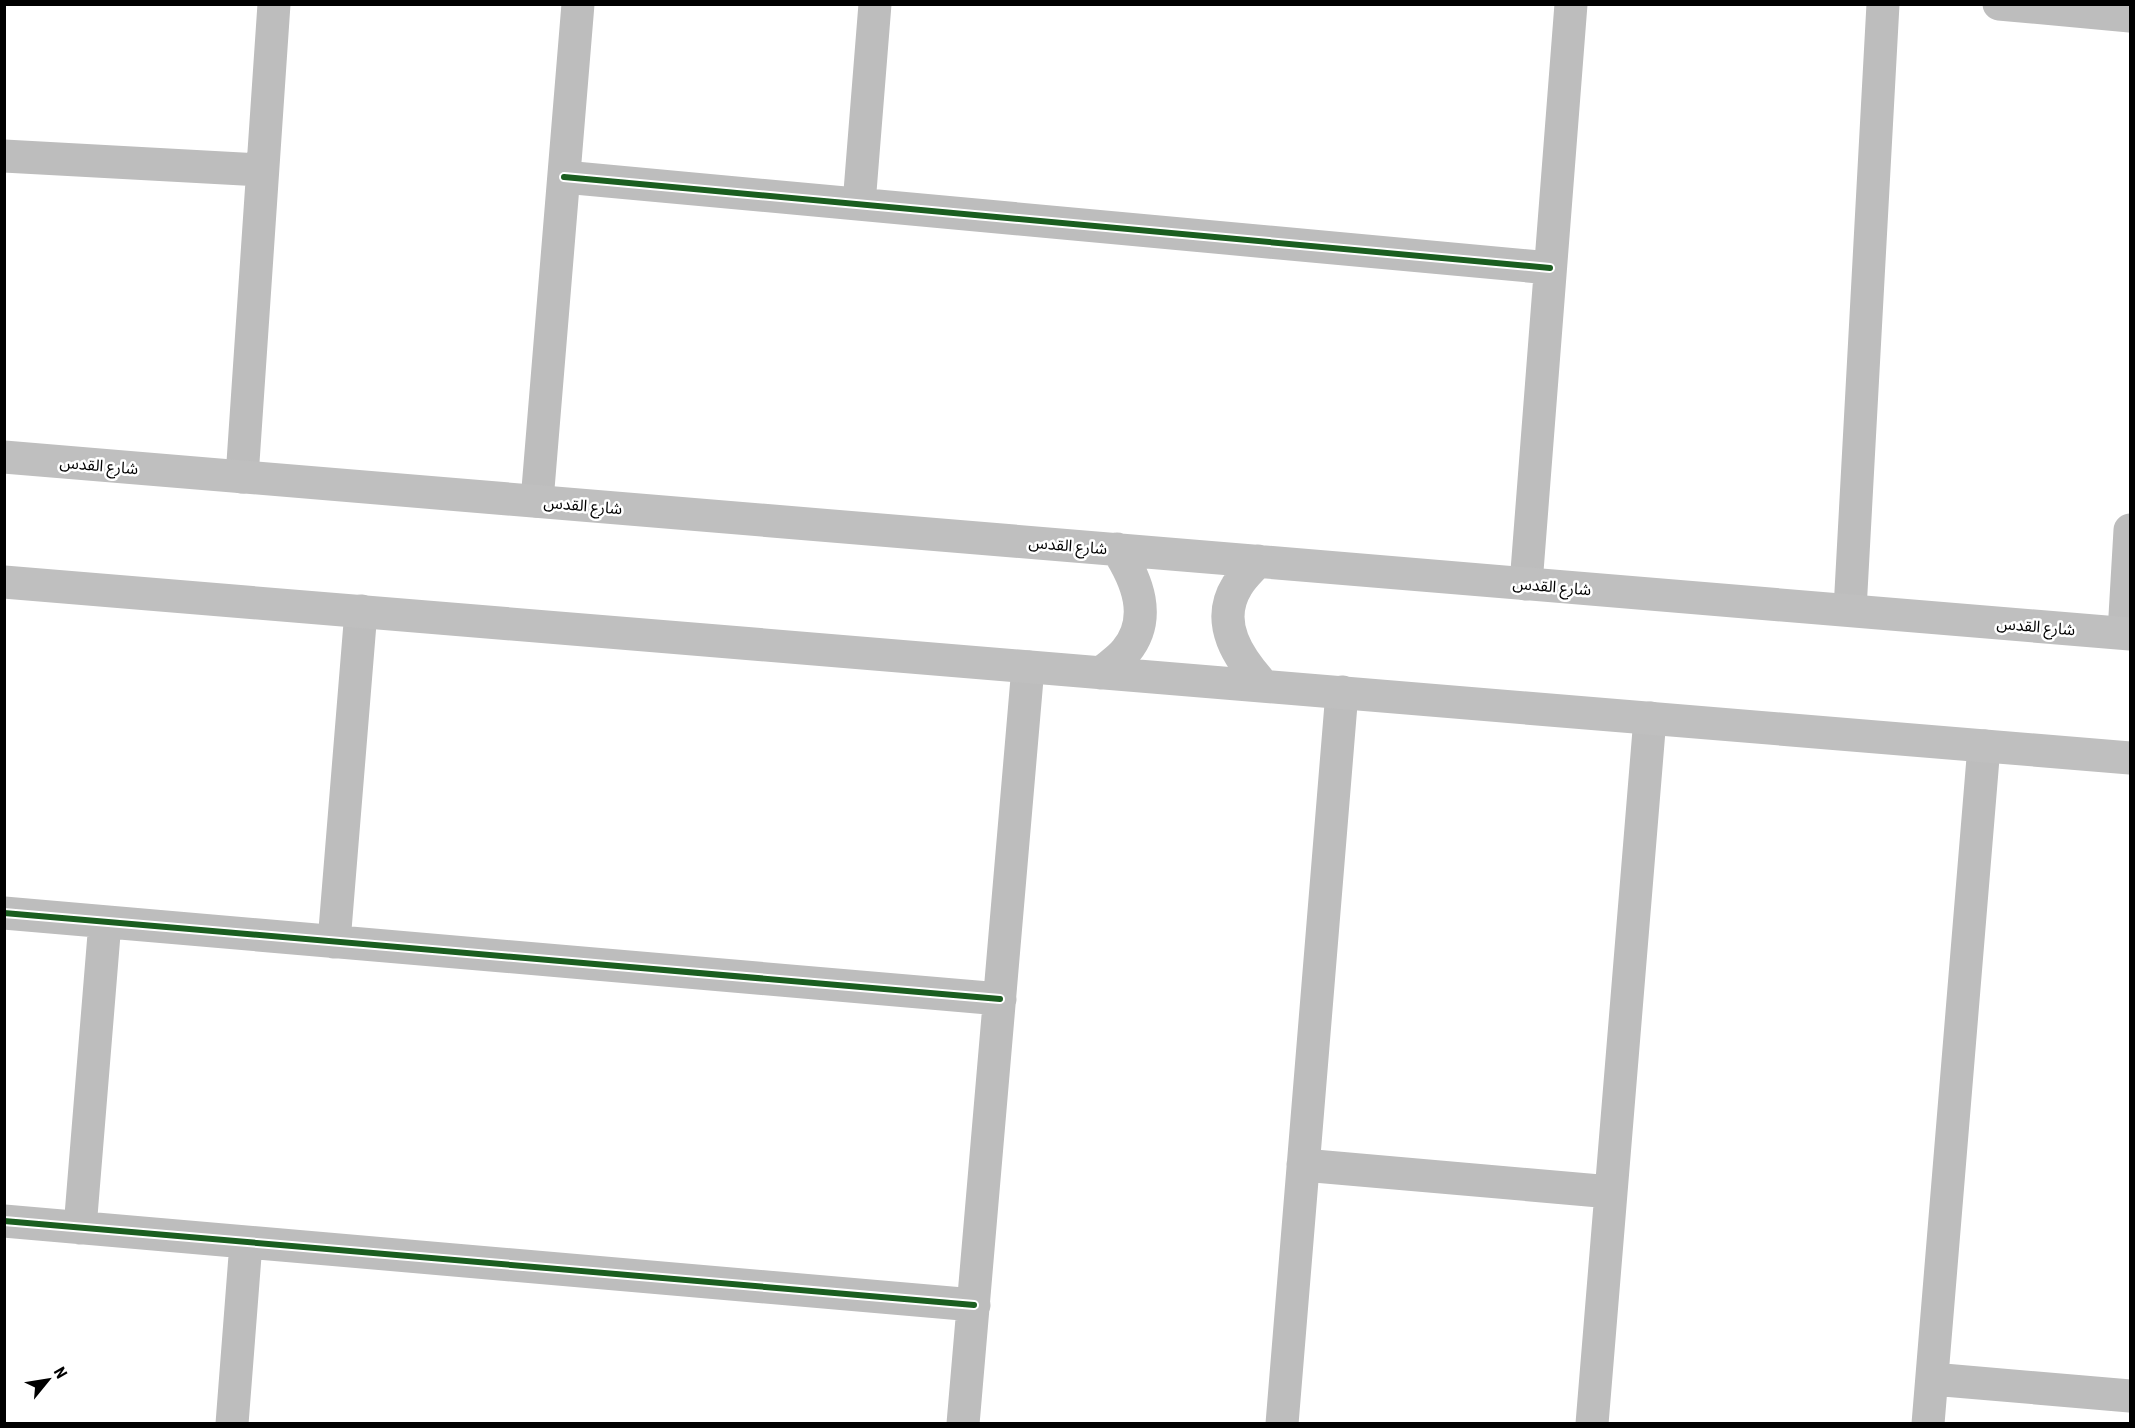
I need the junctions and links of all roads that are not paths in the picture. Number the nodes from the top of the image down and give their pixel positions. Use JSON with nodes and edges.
{"nodes":[{"id":1,"x":273,"y":4,"type":"edge"},
{"id":2,"x":578,"y":4,"type":"edge"},
{"id":3,"x":875,"y":4,"type":"edge"},
{"id":4,"x":1570,"y":4,"type":"edge"},
{"id":5,"x":1883,"y":4,"type":"edge"},
{"id":6,"x":2000,"y":4,"type":"edge"},
{"id":7,"x":2130,"y":16,"type":"edge"},
{"id":8,"x":4,"y":156,"type":"edge"},
{"id":9,"x":262,"y":170,"type":"junction"},
{"id":10,"x":564,"y":177,"type":"junction"},
{"id":11,"x":859,"y":204,"type":"junction"},
{"id":12,"x":1550,"y":268,"type":"junction"},
{"id":13,"x":4,"y":457,"type":"edge"},
{"id":14,"x":242,"y":477,"type":"junction"},
{"id":15,"x":537,"y":501,"type":"junction"},
{"id":16,"x":2130,"y":530,"type":"edge"},
{"id":17,"x":1117,"y":549,"type":"junction"},
{"id":18,"x":1258,"y":561,"type":"junction"},
{"id":19,"x":4,"y":582,"type":"edge"},
{"id":20,"x":1526,"y":584,"type":"junction"},
{"id":21,"x":1850,"y":610,"type":"junction"},
{"id":22,"x":361,"y":611,"type":"junction"},
{"id":23,"x":2127,"y":634,"type":"edge"},
{"id":24,"x":1028,"y":667,"type":"junction"},
{"id":25,"x":1101,"y":673,"type":"junction"},
{"id":26,"x":1264,"y":686,"type":"junction"},
{"id":27,"x":1342,"y":692,"type":"junction"},
{"id":28,"x":1650,"y":718,"type":"junction"},
{"id":29,"x":1984,"y":746,"type":"junction"},
{"id":30,"x":2130,"y":758,"type":"edge"},
{"id":31,"x":4,"y":913,"type":"edge"},
{"id":32,"x":105,"y":922,"type":"junction"},
{"id":33,"x":334,"y":942,"type":"junction"},
{"id":34,"x":1000,"y":999,"type":"junction"},
{"id":35,"x":1303,"y":1165,"type":"junction"},
{"id":36,"x":1611,"y":1192,"type":"junction"},
{"id":37,"x":4,"y":1221,"type":"edge"},
{"id":38,"x":80,"y":1228,"type":"junction"},
{"id":39,"x":246,"y":1243,"type":"junction"},
{"id":40,"x":974,"y":1305,"type":"junction"},
{"id":41,"x":1932,"y":1379,"type":"junction"},
{"id":42,"x":2130,"y":1396,"type":"edge"},
{"id":43,"x":232,"y":1424,"type":"edge"},
{"id":44,"x":963,"y":1424,"type":"edge"},
{"id":45,"x":1282,"y":1424,"type":"edge"},
{"id":46,"x":1592,"y":1424,"type":"edge"},
{"id":47,"x":1928,"y":1424,"type":"edge"}],
"edges":[{"from":1,"to":9,"type":"street"},
{"from":2,"to":10,"type":"street"},
{"from":3,"to":11,"type":"street"},
{"from":4,"to":12,"type":"street"},
{"from":5,"to":21,"type":"street"},
{"from":6,"to":7,"type":"street"},
{"from":8,"to":9,"type":"street"},
{"from":9,"to":14,"type":"street"},
{"from":10,"to":11,"type":"street"},
{"from":10,"to":15,"type":"street"},
{"from":11,"to":12,"type":"street"},
{"from":12,"to":20,"type":"street"},
{"from":13,"to":14,"type":"main road","name":"شارع القدس"},
{"from":14,"to":15,"type":"main road","name":"شارع القدس"},
{"from":15,"to":17,"type":"main road","name":"شارع القدس"},
{"from":16,"to":23,"type":"street"},
{"from":17,"to":18,"type":"main road","name":"شارع القدس"},
{"from":17,"to":25,"type":"main road"},
{"from":18,"to":20,"type":"main road","name":"شارع القدس"},
{"from":18,"to":26,"type":"main road"},
{"from":19,"to":22,"type":"main road"},
{"from":20,"to":21,"type":"main road","name":"شارع القدس"},
{"from":21,"to":23,"type":"main road","name":"شارع القدس"},
{"from":22,"to":24,"type":"main road"},
{"from":22,"to":33,"type":"street"},
{"from":24,"to":25,"type":"main road"},
{"from":24,"to":34,"type":"street"},
{"from":25,"to":26,"type":"main road"},
{"from":26,"to":27,"type":"main road"},
{"from":27,"to":28,"type":"main road"},
{"from":27,"to":35,"type":"street"},
{"from":28,"to":29,"type":"main road"},
{"from":28,"to":36,"type":"street"},
{"from":29,"to":30,"type":"main road"},
{"from":29,"to":41,"type":"street"},
{"from":31,"to":32,"type":"street"},
{"from":32,"to":33,"type":"street"},
{"from":32,"to":38,"type":"street"},
{"from":33,"to":34,"type":"street"},
{"from":34,"to":40,"type":"street"},
{"from":35,"to":36,"type":"street"},
{"from":35,"to":45,"type":"street"},
{"from":36,"to":46,"type":"street"},
{"from":37,"to":38,"type":"street"},
{"from":38,"to":39,"type":"street"},
{"from":39,"to":40,"type":"street"},
{"from":39,"to":43,"type":"street"},
{"from":40,"to":44,"type":"street"},
{"from":41,"to":42,"type":"street"},
{"from":41,"to":47,"type":"street"}]}
